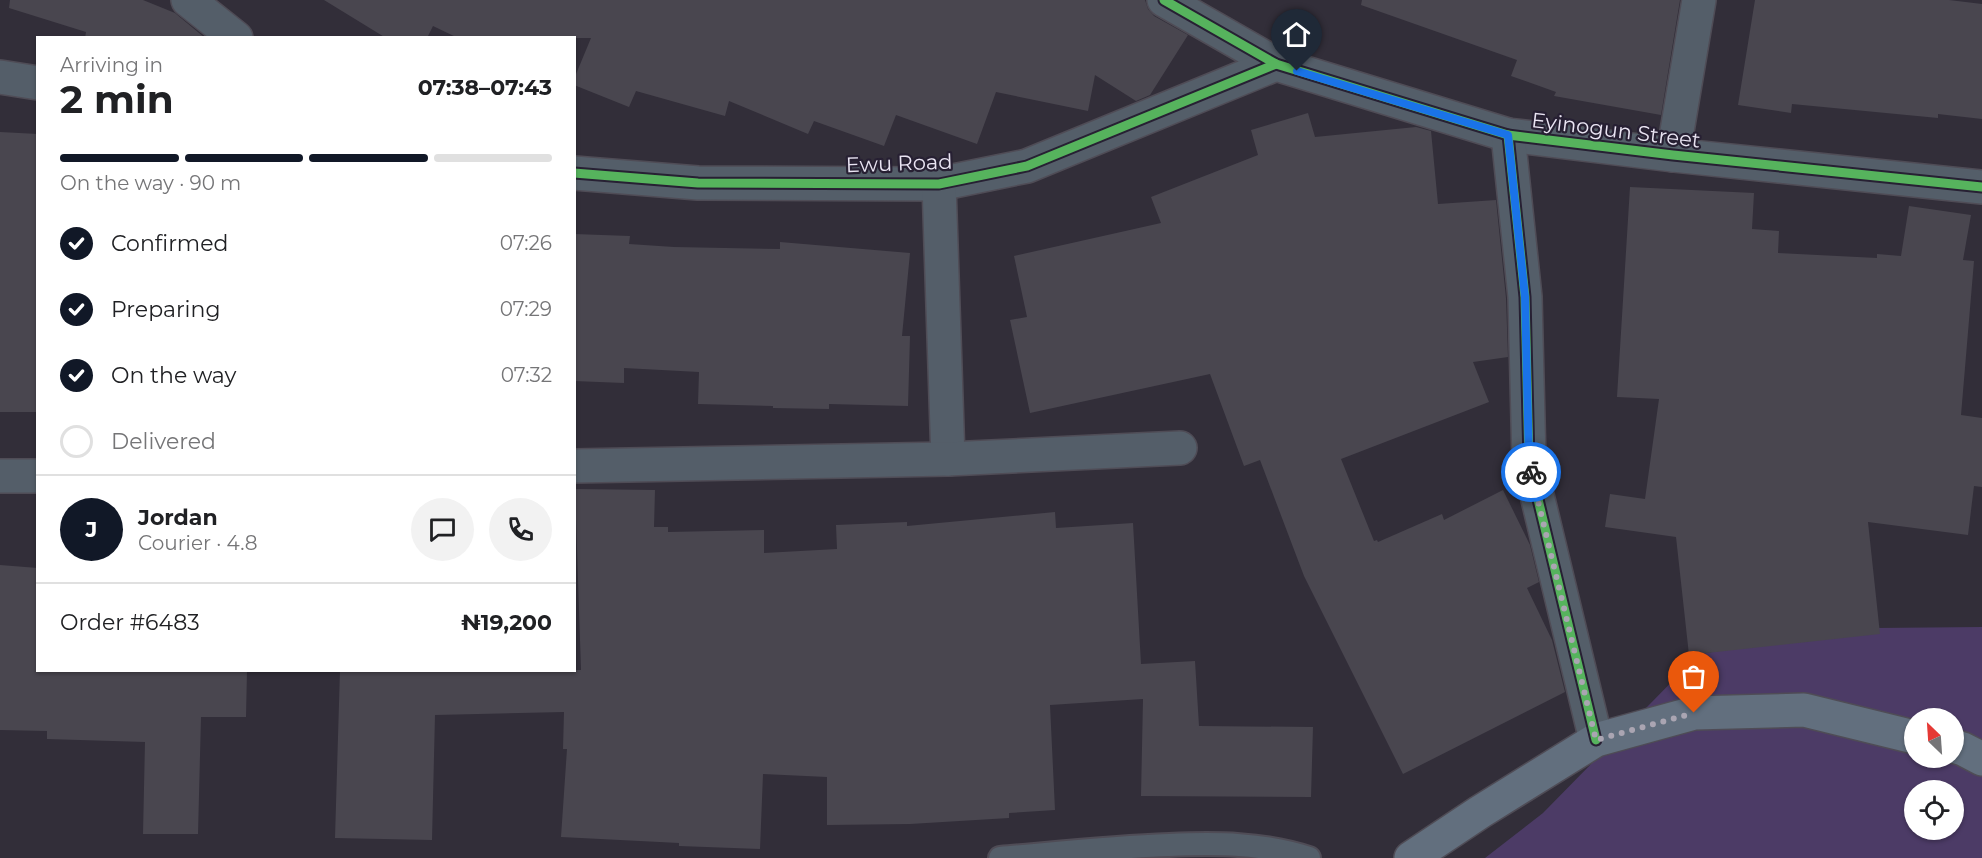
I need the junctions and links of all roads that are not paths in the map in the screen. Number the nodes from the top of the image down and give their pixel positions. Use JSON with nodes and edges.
{"nodes":[{"id":1,"x":188,"y":0,"type":"edge"},
{"id":2,"x":1164,"y":0,"type":"edge"},
{"id":3,"x":1700,"y":0,"type":"edge"},
{"id":4,"x":233,"y":36,"type":"edge"},
{"id":5,"x":1276,"y":64,"type":"junction"},
{"id":6,"x":0,"y":77,"type":"edge"},
{"id":7,"x":36,"y":83,"type":"edge"},
{"id":8,"x":1508,"y":135,"type":"junction"},
{"id":9,"x":1673,"y":155,"type":"junction"},
{"id":10,"x":576,"y":173,"type":"edge"},
{"id":11,"x":939,"y":184,"type":"junction"},
{"id":12,"x":1982,"y":187,"type":"edge"},
{"id":13,"x":1180,"y":448,"type":"dead end"},
{"id":14,"x":948,"y":459,"type":"junction"},
{"id":15,"x":576,"y":466,"type":"edge"},
{"id":16,"x":0,"y":476,"type":"edge"},
{"id":17,"x":36,"y":476,"type":"edge"},
{"id":18,"x":1904,"y":735,"type":"edge"},
{"id":19,"x":1596,"y":740,"type":"junction"},
{"id":20,"x":1964,"y":750,"type":"edge"},
{"id":21,"x":1982,"y":759,"type":"edge"},
{"id":22,"x":1000,"y":858,"type":"edge"},
{"id":23,"x":1309,"y":858,"type":"edge"},
{"id":24,"x":1411,"y":858,"type":"edge"}],
"edges":[{"from":1,"to":4,"type":"street"},
{"from":2,"to":5,"type":"street","name":"Eyinogun Street"},
{"from":3,"to":9,"type":"street"},
{"from":5,"to":8,"type":"street","name":"Eyinogun Street"},
{"from":5,"to":11,"type":"street","name":"Ewu Road"},
{"from":6,"to":7,"type":"street"},
{"from":8,"to":9,"type":"street","name":"Eyinogun Street"},
{"from":8,"to":19,"type":"street"},
{"from":9,"to":12,"type":"street","name":"Eyinogun Street"},
{"from":10,"to":11,"type":"street","name":"Ewu Road"},
{"from":11,"to":14,"type":"street"},
{"from":13,"to":14,"type":"street"},
{"from":14,"to":15,"type":"street"},
{"from":16,"to":17,"type":"street"},
{"from":18,"to":19,"type":"main road"},
{"from":19,"to":24,"type":"main road"},
{"from":20,"to":21,"type":"main road"},
{"from":22,"to":23,"type":"lane"}]}
